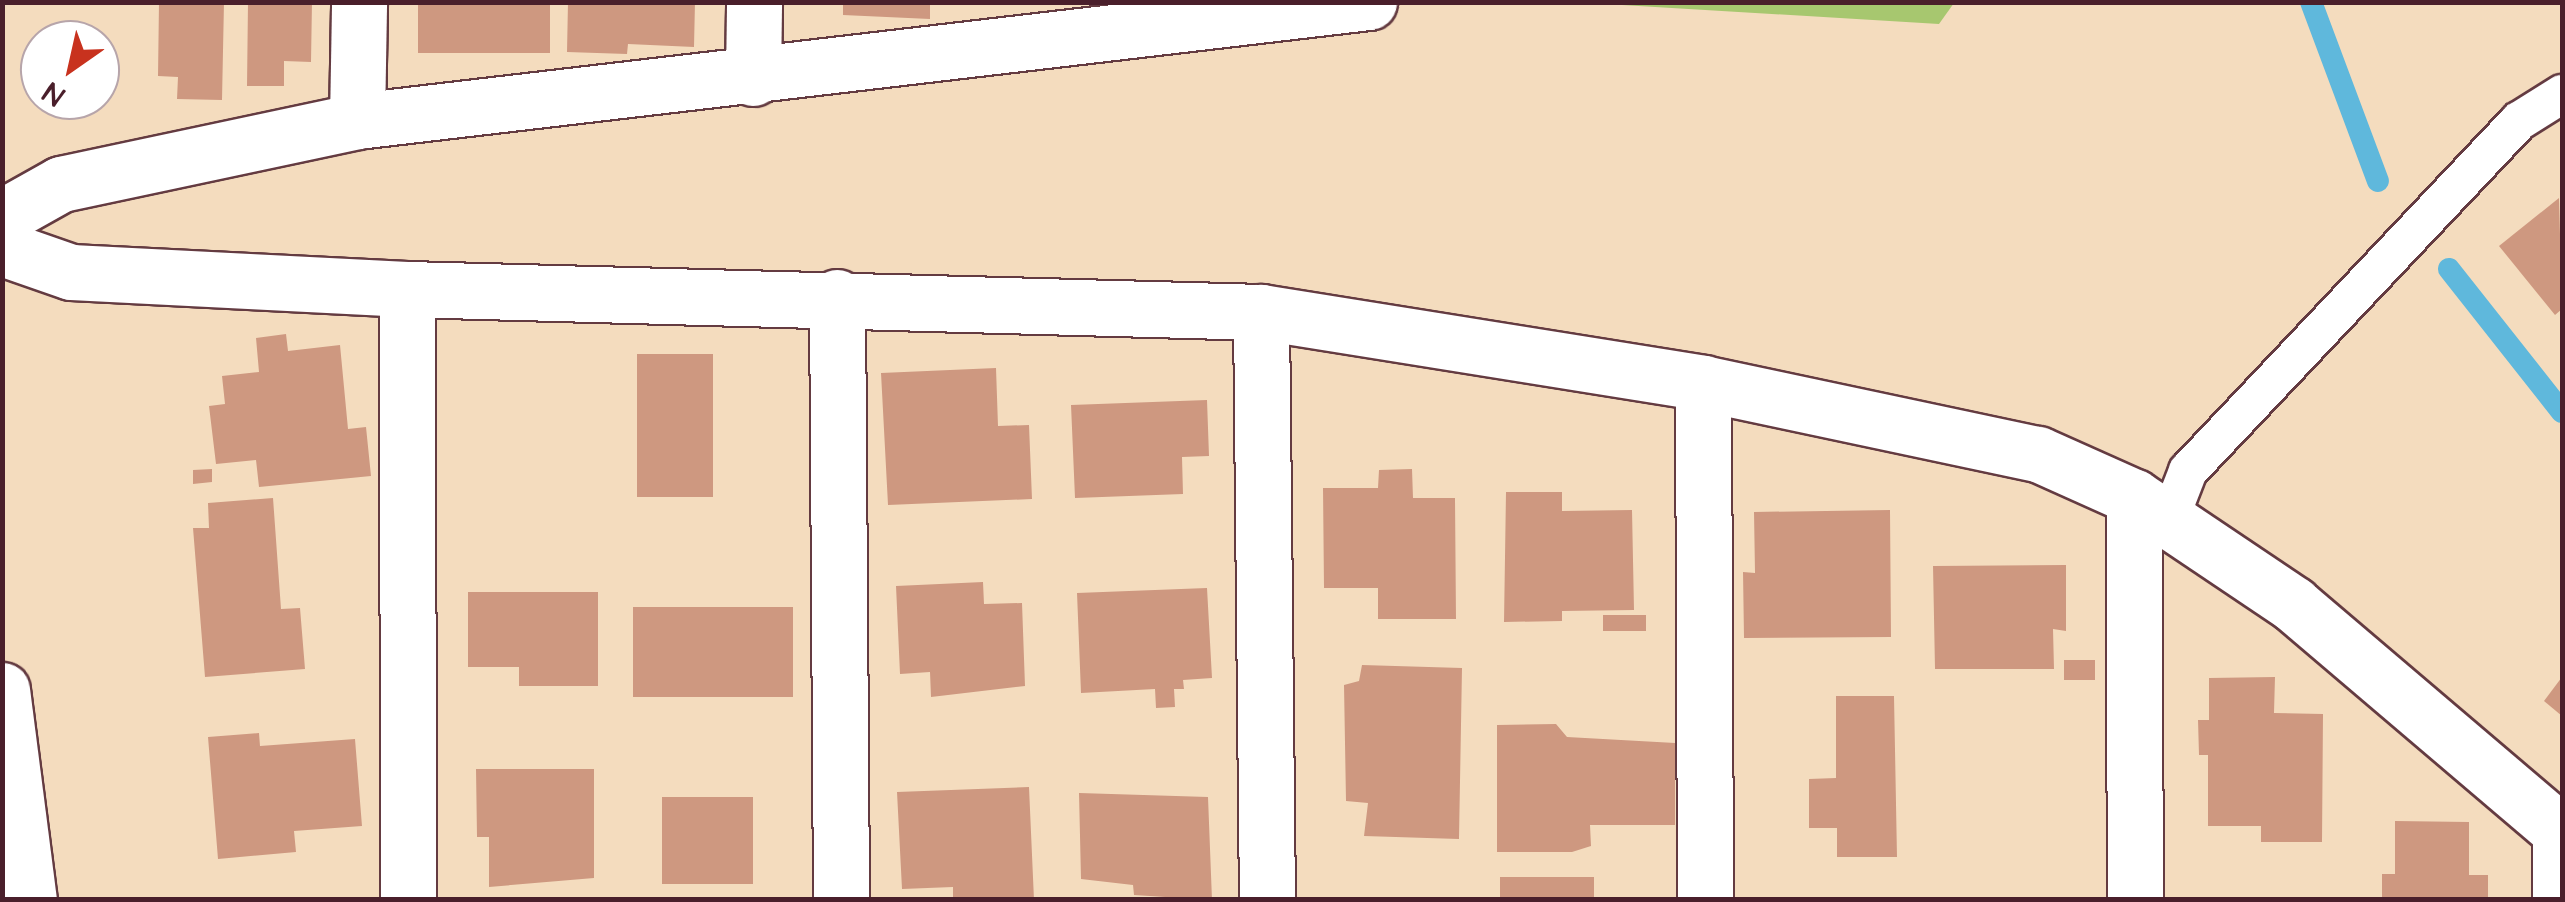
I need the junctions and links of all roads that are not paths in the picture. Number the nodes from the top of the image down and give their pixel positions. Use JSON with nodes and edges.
{"nodes":[{"id":1,"x":359,"y":2,"type":"edge"},
{"id":2,"x":754,"y":2,"type":"edge"},
{"id":3,"x":1369,"y":2,"type":"edge"},
{"id":4,"x":1142,"y":16,"type":"edge"},
{"id":5,"x":753,"y":78,"type":"junction"},
{"id":6,"x":2562,"y":94,"type":"edge"},
{"id":7,"x":357,"y":121,"type":"junction"},
{"id":8,"x":2,"y":217,"type":"edge"},
{"id":9,"x":2,"y":248,"type":"edge"},
{"id":10,"x":407,"y":289,"type":"junction"},
{"id":11,"x":837,"y":296,"type":"junction"},
{"id":12,"x":1261,"y":312,"type":"junction"},
{"id":13,"x":1703,"y":383,"type":"junction"},
{"id":14,"x":2152,"y":509,"type":"junction"},
{"id":15,"x":2,"y":690,"type":"edge"},
{"id":16,"x":2561,"y":832,"type":"edge"},
{"id":17,"x":29,"y":900,"type":"edge"},
{"id":18,"x":408,"y":900,"type":"edge"},
{"id":19,"x":840,"y":900,"type":"edge"},
{"id":20,"x":1267,"y":900,"type":"edge"},
{"id":21,"x":1705,"y":900,"type":"edge"},
{"id":22,"x":2134,"y":900,"type":"edge"},
{"id":23,"x":2560,"y":900,"type":"edge"}],
"edges":[{"from":1,"to":7,"type":"street"},
{"from":2,"to":5,"type":"street"},
{"from":3,"to":4,"type":"street"},
{"from":4,"to":5,"type":"street"},
{"from":5,"to":7,"type":"street"},
{"from":6,"to":14,"type":"lane"},
{"from":7,"to":8,"type":"street"},
{"from":9,"to":10,"type":"street"},
{"from":10,"to":11,"type":"street"},
{"from":10,"to":18,"type":"street"},
{"from":11,"to":12,"type":"street"},
{"from":11,"to":19,"type":"street"},
{"from":12,"to":13,"type":"street"},
{"from":12,"to":20,"type":"street"},
{"from":13,"to":14,"type":"street"},
{"from":13,"to":21,"type":"street"},
{"from":14,"to":16,"type":"street"},
{"from":14,"to":22,"type":"street"},
{"from":15,"to":17,"type":"street"},
{"from":16,"to":23,"type":"street"}]}
